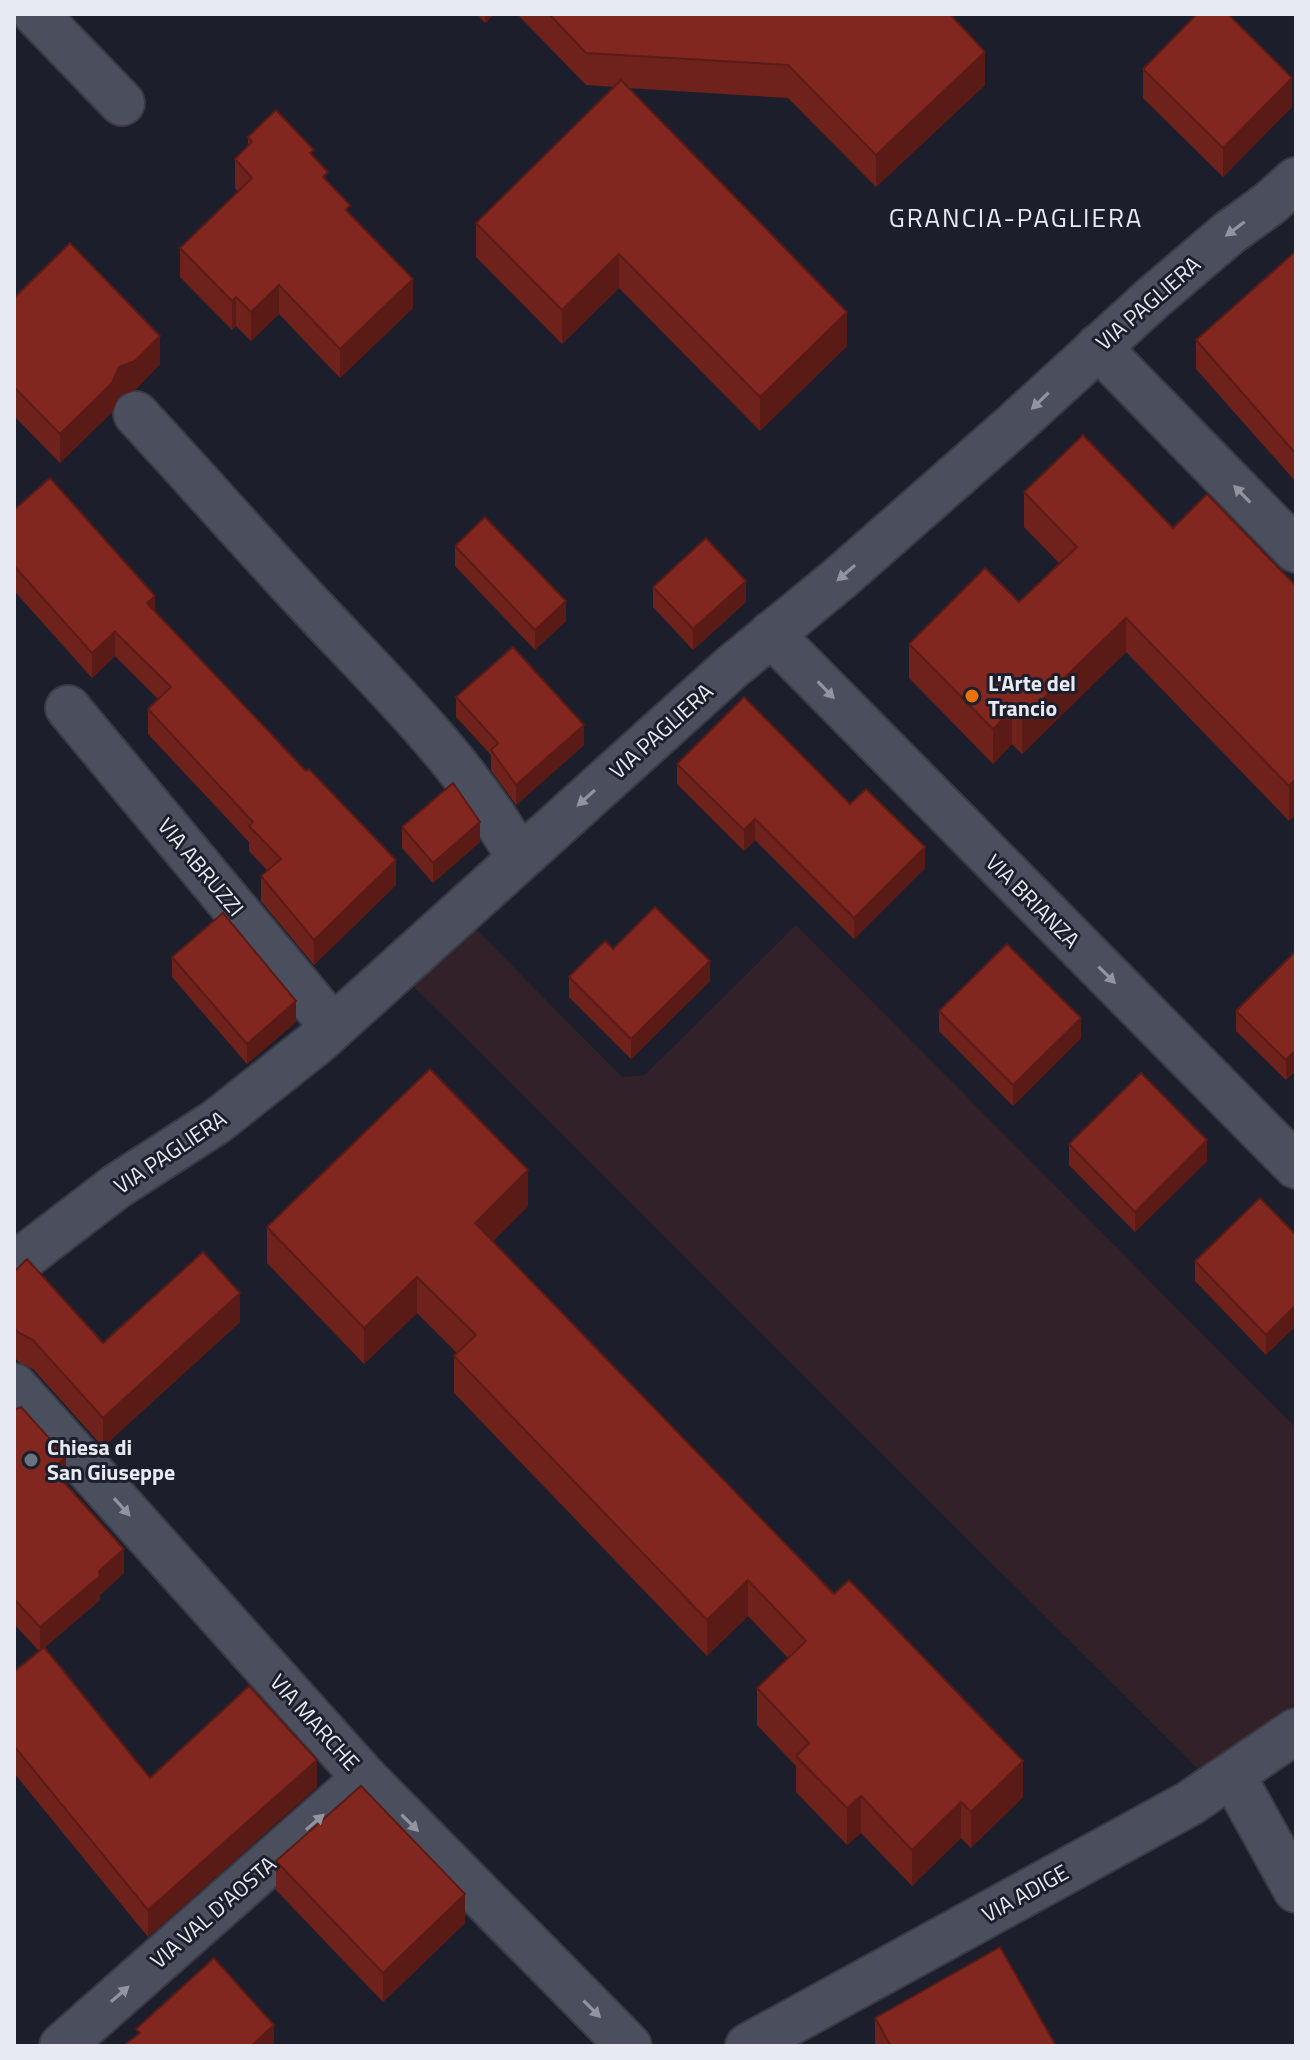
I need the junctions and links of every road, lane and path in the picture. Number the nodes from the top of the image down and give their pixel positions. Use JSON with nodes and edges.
{"nodes":[{"id":1,"x":36,"y":14,"type":"edge"},
{"id":2,"x":122,"y":103,"type":"dead end"},
{"id":3,"x":1296,"y":180,"type":"edge"},
{"id":4,"x":1098,"y":347,"type":"junction"},
{"id":5,"x":136,"y":414,"type":"dead end"},
{"id":6,"x":1296,"y":550,"type":"edge"},
{"id":7,"x":771,"y":634,"type":"junction"},
{"id":8,"x":68,"y":708,"type":"dead end"},
{"id":9,"x":519,"y":858,"type":"junction"},
{"id":10,"x":333,"y":1027,"type":"junction"},
{"id":11,"x":1296,"y":1166,"type":"edge"},
{"id":12,"x":14,"y":1265,"type":"edge"},
{"id":13,"x":14,"y":1386,"type":"edge"},
{"id":14,"x":1296,"y":1731,"type":"edge"},
{"id":15,"x":1233,"y":1776,"type":"junction"},
{"id":16,"x":365,"y":1778,"type":"junction"},
{"id":17,"x":1296,"y":1890,"type":"edge"},
{"id":18,"x":62,"y":2046,"type":"edge"},
{"id":19,"x":629,"y":2046,"type":"edge"},
{"id":20,"x":748,"y":2046,"type":"edge"}],
"edges":[{"from":1,"to":2,"type":"street"},
{"from":3,"to":4,"type":"street","name":"VIA PAGLIERA","one_way":true},
{"from":6,"to":4,"type":"street","one_way":true},
{"from":4,"to":7,"type":"street","name":"VIA PAGLIERA","one_way":true},
{"from":5,"to":9,"type":"street"},
{"from":7,"to":9,"type":"street","name":"VIA PAGLIERA","one_way":true},
{"from":7,"to":11,"type":"street","name":"VIA BRIANZA","one_way":true},
{"from":8,"to":10,"type":"street","name":"VIA ABRUZZI"},
{"from":9,"to":10,"type":"street","name":"VIA PAGLIERA"},
{"from":10,"to":12,"type":"street","name":"VIA PAGLIERA"},
{"from":13,"to":16,"type":"street","name":"VIA MARCHE","one_way":true},
{"from":14,"to":15,"type":"street","name":"VIA ADIGE"},
{"from":15,"to":17,"type":"street"},
{"from":15,"to":20,"type":"street","name":"VIA ADIGE"},
{"from":18,"to":16,"type":"street","name":"VIA VAL D'AOSTA","one_way":true},
{"from":16,"to":19,"type":"street","name":"VIA MARCHE","one_way":true}]}
